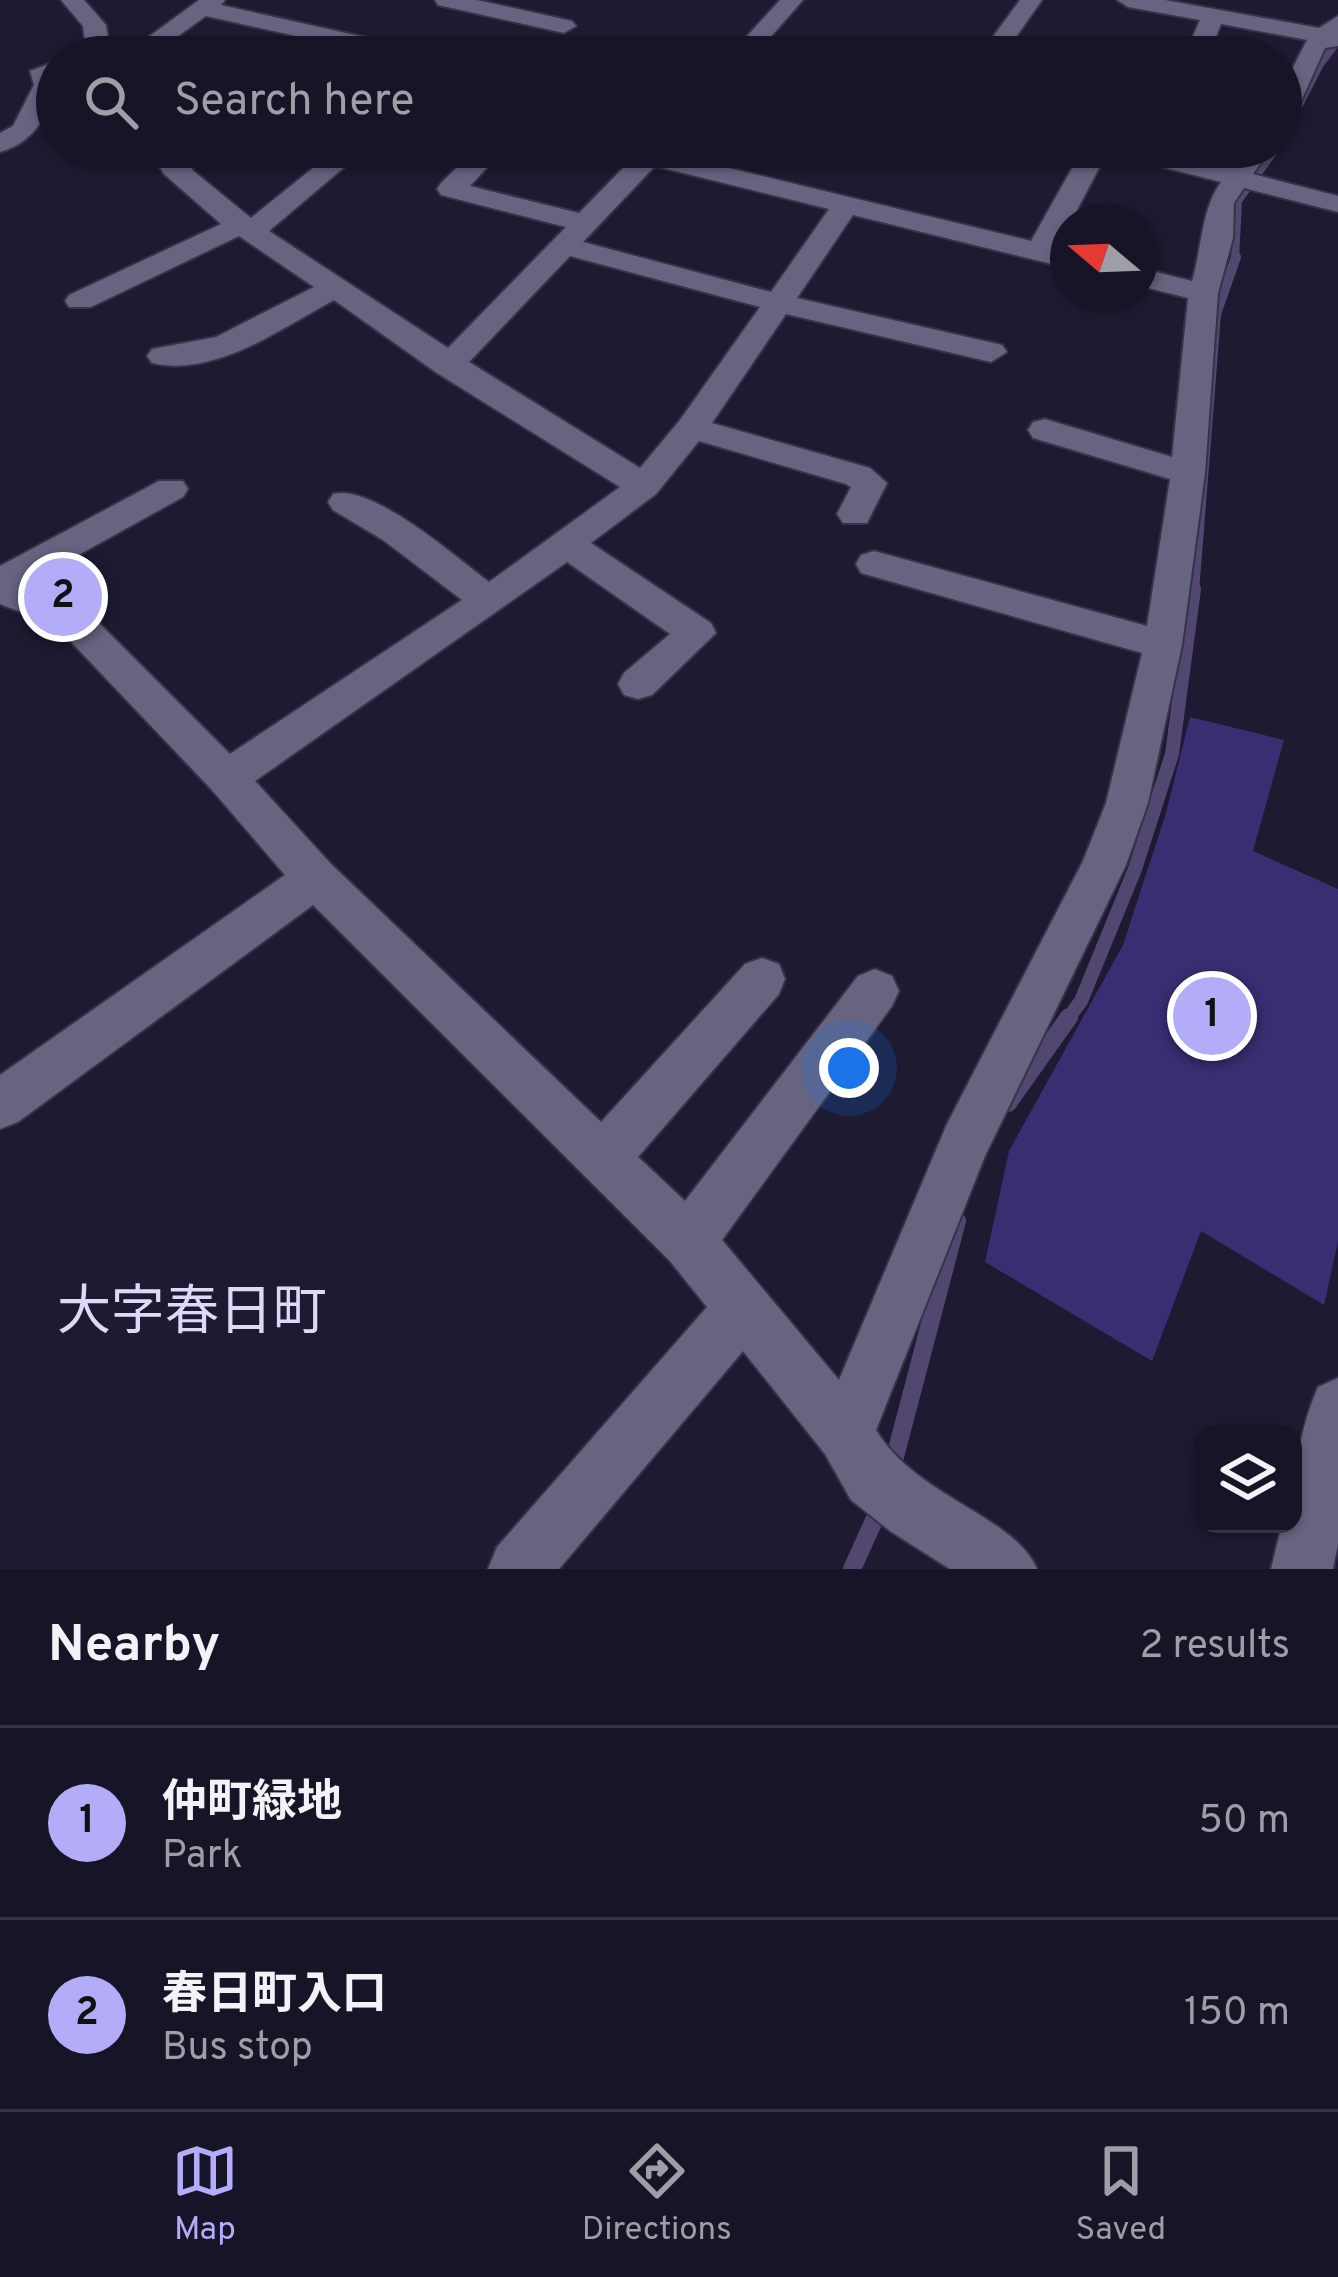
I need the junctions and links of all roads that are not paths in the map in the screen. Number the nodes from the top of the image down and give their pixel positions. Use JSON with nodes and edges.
{"nodes":[{"id":1,"x":72,"y":0,"type":"edge"},
{"id":2,"x":446,"y":0,"type":"edge"},
{"id":3,"x":793,"y":0,"type":"edge"},
{"id":4,"x":1031,"y":0,"type":"edge"},
{"id":5,"x":1129,"y":0,"type":"edge"},
{"id":6,"x":208,"y":4,"type":"edge"},
{"id":7,"x":1213,"y":16,"type":"junction"},
{"id":8,"x":1332,"y":34,"type":"edge"},
{"id":9,"x":96,"y":36,"type":"edge"},
{"id":10,"x":163,"y":36,"type":"edge"},
{"id":11,"x":337,"y":36,"type":"edge"},
{"id":12,"x":552,"y":36,"type":"edge"},
{"id":13,"x":760,"y":36,"type":"edge"},
{"id":14,"x":1006,"y":36,"type":"edge"},
{"id":15,"x":1205,"y":36,"type":"edge"},
{"id":16,"x":1302,"y":83,"type":"edge"},
{"id":17,"x":36,"y":106,"type":"edge"},
{"id":18,"x":0,"y":144,"type":"edge"},
{"id":19,"x":179,"y":168,"type":"edge"},
{"id":20,"x":327,"y":168,"type":"edge"},
{"id":21,"x":472,"y":168,"type":"edge"},
{"id":22,"x":638,"y":168,"type":"edge"},
{"id":23,"x":711,"y":168,"type":"edge"},
{"id":24,"x":1088,"y":168,"type":"edge"},
{"id":25,"x":1254,"y":168,"type":"edge"},
{"id":26,"x":1074,"y":204,"type":"edge"},
{"id":27,"x":1338,"y":204,"type":"edge"},
{"id":28,"x":845,"y":205,"type":"junction"},
{"id":29,"x":247,"y":227,"type":"junction"},
{"id":30,"x":574,"y":234,"type":"junction"},
{"id":31,"x":1050,"y":255,"type":"edge"},
{"id":32,"x":1158,"y":282,"type":"edge"},
{"id":33,"x":335,"y":288,"type":"junction"},
{"id":34,"x":1203,"y":293,"type":"junction"},
{"id":35,"x":80,"y":301,"type":"dead end"},
{"id":36,"x":775,"y":302,"type":"junction"},
{"id":37,"x":991,"y":352,"type":"dead end"},
{"id":38,"x":163,"y":356,"type":"dead end"},
{"id":39,"x":448,"y":366,"type":"junction"},
{"id":40,"x":692,"y":428,"type":"junction"},
{"id":41,"x":1045,"y":430,"type":"dead end"},
{"id":42,"x":1188,"y":472,"type":"junction"},
{"id":43,"x":644,"y":486,"type":"junction"},
{"id":44,"x":170,"y":489,"type":"dead end"},
{"id":45,"x":345,"y":502,"type":"dead end"},
{"id":46,"x":855,"y":514,"type":"dead end"},
{"id":47,"x":568,"y":545,"type":"junction"},
{"id":48,"x":874,"y":564,"type":"dead end"},
{"id":49,"x":0,"y":585,"type":"edge"},
{"id":50,"x":489,"y":601,"type":"junction"},
{"id":51,"x":1163,"y":645,"type":"junction"},
{"id":52,"x":638,"y":684,"type":"dead end"},
{"id":53,"x":227,"y":778,"type":"junction"},
{"id":54,"x":315,"y":878,"type":"junction"},
{"id":55,"x":762,"y":980,"type":"dead end"},
{"id":56,"x":875,"y":991,"type":"dead end"},
{"id":57,"x":0,"y":1106,"type":"edge"},
{"id":58,"x":603,"y":1158,"type":"junction"},
{"id":59,"x":688,"y":1241,"type":"junction"},
{"id":60,"x":741,"y":1310,"type":"junction"},
{"id":61,"x":1338,"y":1407,"type":"edge"},
{"id":62,"x":876,"y":1474,"type":"junction"},
{"id":63,"x":519,"y":1569,"type":"edge"},
{"id":64,"x":1006,"y":1569,"type":"edge"},
{"id":65,"x":1302,"y":1569,"type":"edge"}],
"edges":[{"from":1,"to":9,"type":"street"},
{"from":2,"to":12,"type":"street"},
{"from":3,"to":13,"type":"street"},
{"from":4,"to":14,"type":"street"},
{"from":5,"to":7,"type":"street"},
{"from":6,"to":10,"type":"street"},
{"from":6,"to":11,"type":"street"},
{"from":7,"to":8,"type":"street"},
{"from":7,"to":15,"type":"street"},
{"from":8,"to":16,"type":"street"},
{"from":17,"to":18,"type":"street"},
{"from":19,"to":29,"type":"street"},
{"from":20,"to":29,"type":"street"},
{"from":21,"to":30,"type":"street"},
{"from":22,"to":30,"type":"street"},
{"from":23,"to":28,"type":"street"},
{"from":24,"to":26,"type":"street"},
{"from":25,"to":27,"type":"street"},
{"from":25,"to":34,"type":"street"},
{"from":28,"to":31,"type":"street"},
{"from":28,"to":36,"type":"street"},
{"from":29,"to":33,"type":"street"},
{"from":29,"to":35,"type":"street"},
{"from":30,"to":36,"type":"street"},
{"from":30,"to":39,"type":"street"},
{"from":32,"to":34,"type":"street"},
{"from":33,"to":38,"type":"street"},
{"from":33,"to":39,"type":"street"},
{"from":34,"to":42,"type":"street"},
{"from":36,"to":37,"type":"street"},
{"from":36,"to":40,"type":"street"},
{"from":39,"to":43,"type":"street"},
{"from":40,"to":43,"type":"street"},
{"from":40,"to":46,"type":"street"},
{"from":41,"to":42,"type":"street"},
{"from":42,"to":51,"type":"street"},
{"from":43,"to":47,"type":"street"},
{"from":44,"to":49,"type":"street"},
{"from":45,"to":50,"type":"street"},
{"from":47,"to":50,"type":"street"},
{"from":47,"to":52,"type":"street"},
{"from":48,"to":51,"type":"street"},
{"from":49,"to":53,"type":"street"},
{"from":50,"to":53,"type":"street"},
{"from":51,"to":62,"type":"street"},
{"from":53,"to":54,"type":"street"},
{"from":54,"to":57,"type":"street"},
{"from":54,"to":58,"type":"street"},
{"from":55,"to":58,"type":"street"},
{"from":56,"to":59,"type":"street"},
{"from":58,"to":59,"type":"street"},
{"from":59,"to":60,"type":"street"},
{"from":60,"to":62,"type":"street"},
{"from":60,"to":63,"type":"street"},
{"from":61,"to":65,"type":"street"},
{"from":62,"to":64,"type":"street"}]}
